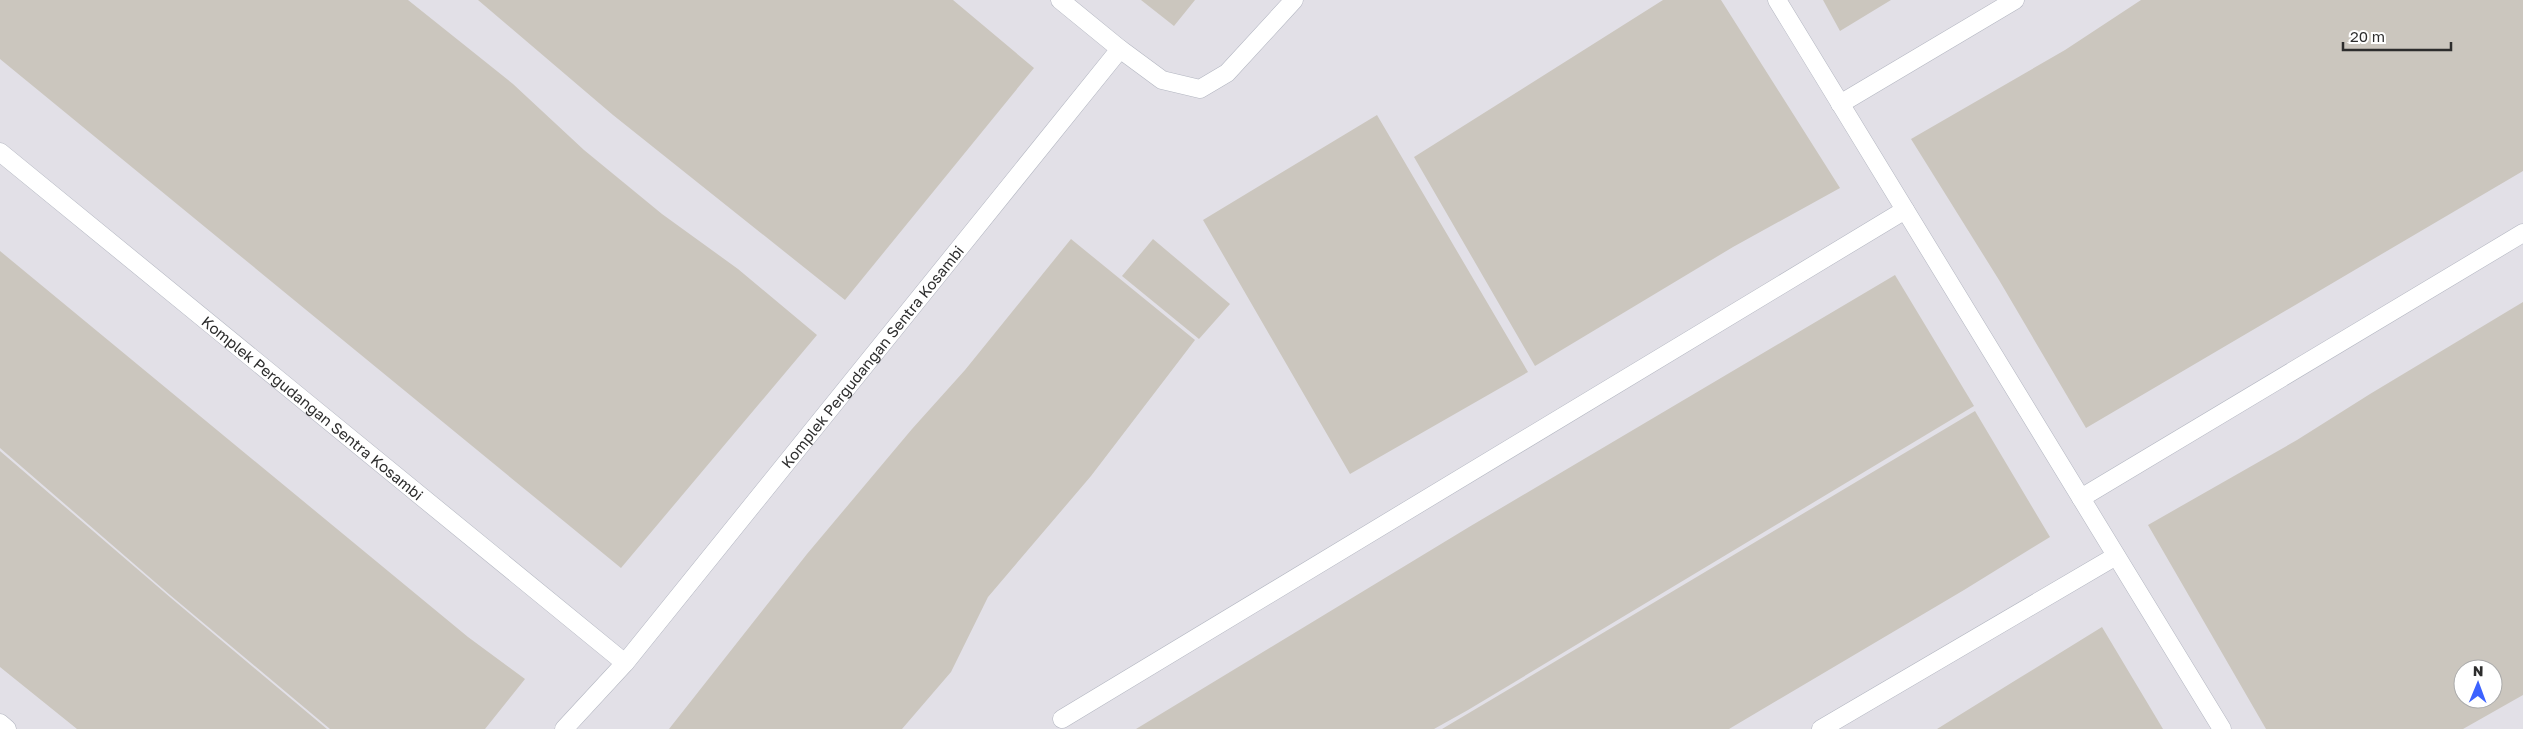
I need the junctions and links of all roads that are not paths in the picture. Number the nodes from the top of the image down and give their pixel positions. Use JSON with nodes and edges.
{"nodes":[{"id":1,"x":1060,"y":0,"type":"edge"},
{"id":2,"x":1294,"y":0,"type":"edge"},
{"id":3,"x":1777,"y":0,"type":"edge"},
{"id":4,"x":2015,"y":0,"type":"edge"},
{"id":5,"x":1120,"y":49,"type":"junction"},
{"id":6,"x":1840,"y":104,"type":"junction"},
{"id":7,"x":0,"y":152,"type":"edge"},
{"id":8,"x":1905,"y":210,"type":"junction"},
{"id":9,"x":2523,"y":233,"type":"edge"},
{"id":10,"x":2081,"y":498,"type":"junction"},
{"id":11,"x":2116,"y":556,"type":"junction"},
{"id":12,"x":625,"y":663,"type":"junction"},
{"id":13,"x":1062,"y":719,"type":"dead end"},
{"id":14,"x":0,"y":724,"type":"edge"},
{"id":15,"x":7,"y":729,"type":"edge"},
{"id":16,"x":564,"y":729,"type":"edge"},
{"id":17,"x":1822,"y":729,"type":"edge"},
{"id":18,"x":2222,"y":729,"type":"edge"}],
"edges":[{"from":1,"to":5,"type":"lane"},
{"from":2,"to":5,"type":"lane"},
{"from":3,"to":6,"type":"lane"},
{"from":4,"to":6,"type":"lane"},
{"from":5,"to":12,"type":"lane","name":"Komplek Pergudangan Sentra Kosambi"},
{"from":6,"to":8,"type":"lane"},
{"from":7,"to":12,"type":"lane","name":"Komplek Pergudangan Sentra Kosambi"},
{"from":8,"to":10,"type":"lane"},
{"from":8,"to":13,"type":"lane"},
{"from":9,"to":10,"type":"lane"},
{"from":10,"to":11,"type":"lane"},
{"from":11,"to":17,"type":"lane"},
{"from":11,"to":18,"type":"lane"},
{"from":12,"to":16,"type":"lane","name":"Komplek Pergudangan Sentra Kosambi"},
{"from":14,"to":15,"type":"lane"}]}
